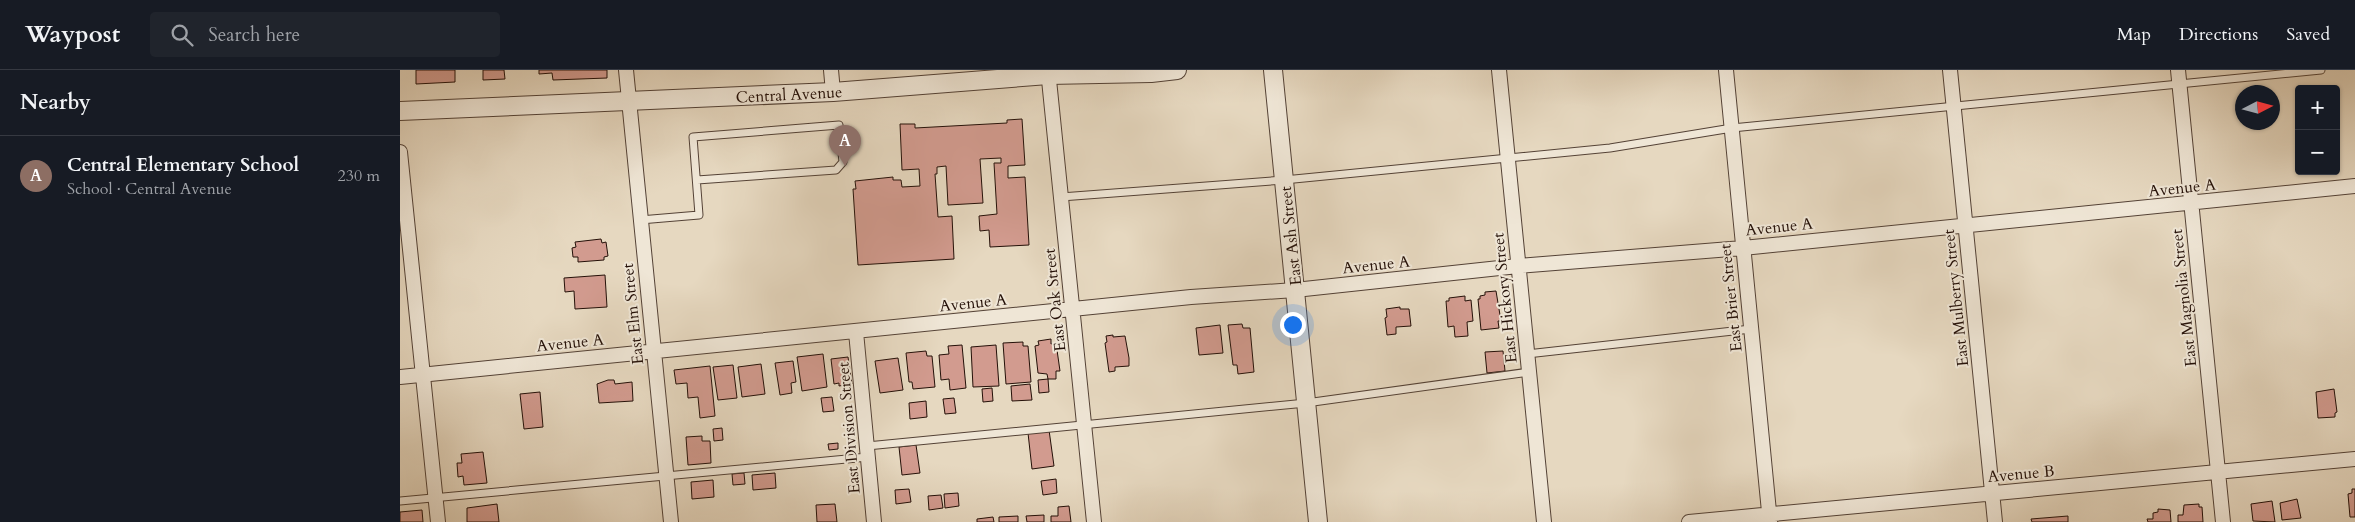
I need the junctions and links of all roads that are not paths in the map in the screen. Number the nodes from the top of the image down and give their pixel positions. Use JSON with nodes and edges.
{"nodes":[{"id":1,"x":626,"y":70,"type":"edge"},
{"id":2,"x":831,"y":70,"type":"edge"},
{"id":3,"x":1177,"y":70,"type":"edge"},
{"id":4,"x":1273,"y":70,"type":"edge"},
{"id":5,"x":1499,"y":70,"type":"edge"},
{"id":6,"x":1726,"y":70,"type":"edge"},
{"id":7,"x":1950,"y":70,"type":"edge"},
{"id":8,"x":2321,"y":70,"type":"edge"},
{"id":9,"x":1048,"y":73,"type":"edge"},
{"id":10,"x":2179,"y":77,"type":"edge"},
{"id":11,"x":833,"y":92,"type":"junction"},
{"id":12,"x":628,"y":102,"type":"junction"},
{"id":13,"x":1954,"y":106,"type":"junction"},
{"id":14,"x":400,"y":111,"type":"edge"},
{"id":15,"x":1732,"y":128,"type":"junction"},
{"id":16,"x":400,"y":152,"type":"edge"},
{"id":17,"x":1508,"y":157,"type":"junction"},
{"id":18,"x":697,"y":180,"type":"junction"},
{"id":19,"x":1284,"y":180,"type":"junction"},
{"id":20,"x":2355,"y":186,"type":"edge"},
{"id":21,"x":1061,"y":197,"type":"junction"},
{"id":22,"x":2191,"y":203,"type":"junction"},
{"id":23,"x":640,"y":220,"type":"junction"},
{"id":24,"x":1966,"y":225,"type":"junction"},
{"id":25,"x":1743,"y":248,"type":"junction"},
{"id":26,"x":1518,"y":266,"type":"junction"},
{"id":27,"x":1295,"y":290,"type":"junction"},
{"id":28,"x":1072,"y":310,"type":"junction"},
{"id":29,"x":1751,"y":330,"type":"junction"},
{"id":30,"x":856,"y":332,"type":"junction"},
{"id":31,"x":653,"y":352,"type":"junction"},
{"id":32,"x":1527,"y":354,"type":"junction"},
{"id":33,"x":1529,"y":372,"type":"junction"},
{"id":34,"x":423,"y":374,"type":"junction"},
{"id":35,"x":400,"y":377,"type":"edge"},
{"id":36,"x":1306,"y":404,"type":"junction"},
{"id":37,"x":1084,"y":424,"type":"junction"},
{"id":38,"x":867,"y":452,"type":"junction"},
{"id":39,"x":2355,"y":458,"type":"edge"},
{"id":40,"x":2218,"y":472,"type":"junction"},
{"id":41,"x":666,"y":476,"type":"junction"},
{"id":42,"x":1992,"y":493,"type":"junction"},
{"id":43,"x":436,"y":497,"type":"junction"},
{"id":44,"x":400,"y":501,"type":"edge"},
{"id":45,"x":1769,"y":518,"type":"edge"},
{"id":46,"x":438,"y":522,"type":"edge"},
{"id":47,"x":671,"y":522,"type":"edge"},
{"id":48,"x":874,"y":522,"type":"edge"},
{"id":49,"x":1094,"y":522,"type":"edge"},
{"id":50,"x":1318,"y":522,"type":"edge"},
{"id":51,"x":1544,"y":522,"type":"edge"},
{"id":52,"x":1690,"y":522,"type":"edge"},
{"id":53,"x":1995,"y":522,"type":"edge"},
{"id":54,"x":2222,"y":522,"type":"edge"}],
"edges":[{"from":1,"to":12,"type":"street","name":"East Elm Street"},
{"from":2,"to":11,"type":"street"},
{"from":3,"to":9,"type":"street","name":"Central Avenue"},
{"from":4,"to":19,"type":"street","name":"East Ash Street"},
{"from":5,"to":17,"type":"street","name":"East Hickory Street"},
{"from":6,"to":15,"type":"street","name":"East Brier Street"},
{"from":7,"to":13,"type":"street","name":"East Mulberry Street"},
{"from":8,"to":10,"type":"lane"},
{"from":9,"to":11,"type":"street","name":"Central Avenue"},
{"from":9,"to":21,"type":"street","name":"East Oak Street"},
{"from":10,"to":13,"type":"lane"},
{"from":10,"to":22,"type":"street","name":"East Magnolia Street"},
{"from":11,"to":12,"type":"street","name":"Central Avenue"},
{"from":12,"to":14,"type":"street","name":"Central Avenue"},
{"from":12,"to":23,"type":"street","name":"East Elm Street"},
{"from":13,"to":15,"type":"lane"},
{"from":13,"to":24,"type":"street","name":"East Mulberry Street"},
{"from":15,"to":17,"type":"lane"},
{"from":15,"to":25,"type":"street","name":"East Brier Street"},
{"from":16,"to":34,"type":"street"},
{"from":17,"to":19,"type":"lane"},
{"from":17,"to":26,"type":"street","name":"East Hickory Street"},
{"from":18,"to":18,"type":"lane"},
{"from":18,"to":23,"type":"lane"},
{"from":19,"to":21,"type":"lane"},
{"from":19,"to":27,"type":"street","name":"East Ash Street"},
{"from":20,"to":22,"type":"street","name":"Avenue A"},
{"from":21,"to":28,"type":"street","name":"East Oak Street"},
{"from":22,"to":24,"type":"street","name":"Avenue A"},
{"from":22,"to":40,"type":"street","name":"East Magnolia Street"},
{"from":23,"to":31,"type":"street","name":"East Elm Street"},
{"from":24,"to":25,"type":"street","name":"Avenue A"},
{"from":24,"to":42,"type":"street","name":"East Mulberry Street"},
{"from":25,"to":26,"type":"street","name":"Avenue A"},
{"from":25,"to":29,"type":"street","name":"East Brier Street"},
{"from":26,"to":27,"type":"street","name":"Avenue A"},
{"from":26,"to":32,"type":"street","name":"East Hickory Street"},
{"from":27,"to":28,"type":"street","name":"Avenue A"},
{"from":27,"to":36,"type":"street","name":"East Ash Street"},
{"from":28,"to":30,"type":"street","name":"Avenue A"},
{"from":28,"to":37,"type":"street","name":"East Oak Street"},
{"from":29,"to":32,"type":"lane"},
{"from":29,"to":45,"type":"street","name":"East Brier Street"},
{"from":30,"to":31,"type":"street","name":"Avenue A"},
{"from":30,"to":38,"type":"street","name":"East Division Street"},
{"from":31,"to":34,"type":"street","name":"Avenue A"},
{"from":31,"to":41,"type":"street","name":"East Elm Street"},
{"from":32,"to":33,"type":"street","name":"East Hickory Street"},
{"from":33,"to":36,"type":"lane"},
{"from":33,"to":51,"type":"street","name":"East Hickory Street"},
{"from":34,"to":35,"type":"street","name":"Avenue A"},
{"from":34,"to":43,"type":"street"},
{"from":36,"to":37,"type":"lane"},
{"from":36,"to":50,"type":"street","name":"East Ash Street"},
{"from":37,"to":38,"type":"lane"},
{"from":37,"to":49,"type":"street","name":"East Oak Street"},
{"from":38,"to":41,"type":"lane"},
{"from":38,"to":48,"type":"street","name":"East Division Street"},
{"from":39,"to":40,"type":"street","name":"Avenue B"},
{"from":40,"to":42,"type":"street","name":"Avenue B"},
{"from":40,"to":54,"type":"street","name":"East Magnolia Street"},
{"from":41,"to":43,"type":"lane"},
{"from":41,"to":47,"type":"street","name":"East Elm Street"},
{"from":42,"to":45,"type":"street","name":"Avenue B"},
{"from":42,"to":53,"type":"street","name":"East Mulberry Street"},
{"from":43,"to":44,"type":"lane"},
{"from":43,"to":46,"type":"street"},
{"from":45,"to":52,"type":"street","name":"Avenue B"}]}
